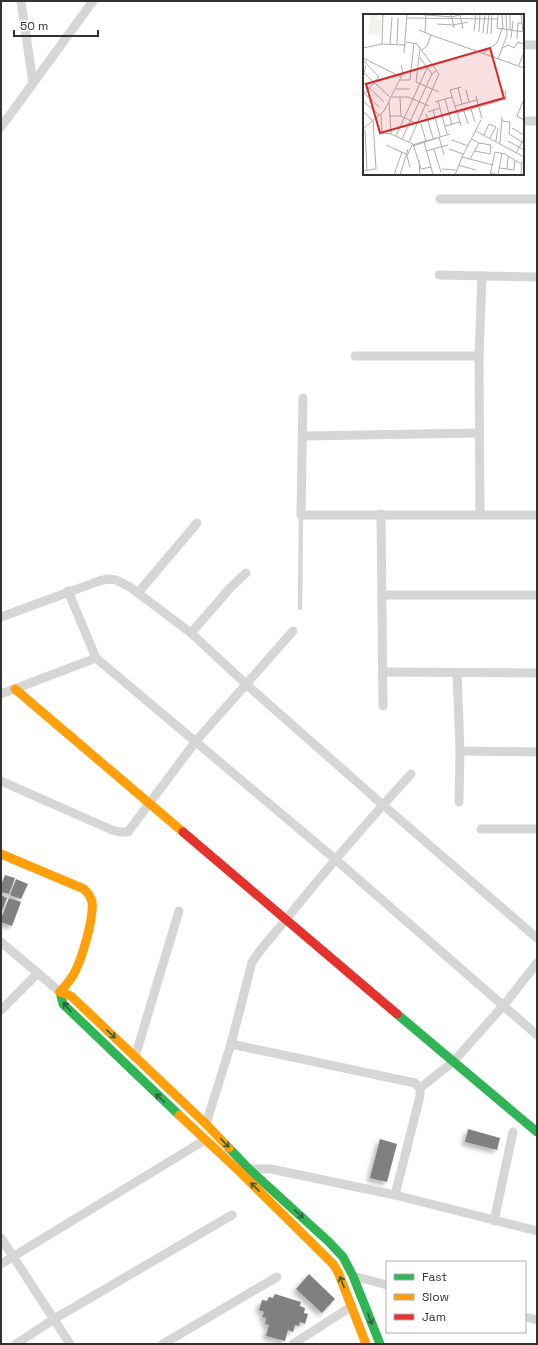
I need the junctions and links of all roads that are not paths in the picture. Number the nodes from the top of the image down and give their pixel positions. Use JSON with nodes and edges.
{"nodes":[{"id":1,"x":21,"y":1,"type":"edge"},
{"id":2,"x":92,"y":1,"type":"edge"},
{"id":3,"x":537,"y":44,"type":"edge"},
{"id":4,"x":524,"y":45,"type":"edge"},
{"id":5,"x":33,"y":83,"type":"junction"},
{"id":6,"x":524,"y":120,"type":"edge"},
{"id":7,"x":537,"y":120,"type":"edge"},
{"id":8,"x":1,"y":127,"type":"edge"},
{"id":9,"x":440,"y":199,"type":"dead end"},
{"id":10,"x":537,"y":199,"type":"edge"},
{"id":11,"x":439,"y":275,"type":"dead end"},
{"id":12,"x":482,"y":276,"type":"junction"},
{"id":13,"x":537,"y":277,"type":"edge"},
{"id":14,"x":355,"y":356,"type":"dead end"},
{"id":15,"x":479,"y":356,"type":"junction"},
{"id":16,"x":303,"y":398,"type":"dead end"},
{"id":17,"x":479,"y":433,"type":"junction"},
{"id":18,"x":303,"y":436,"type":"junction"},
{"id":19,"x":301,"y":514,"type":"junction"},
{"id":20,"x":381,"y":514,"type":"junction"},
{"id":21,"x":480,"y":514,"type":"junction"},
{"id":22,"x":537,"y":515,"type":"edge"},
{"id":23,"x":197,"y":523,"type":"dead end"},
{"id":24,"x":246,"y":573,"type":"dead end"},
{"id":25,"x":68,"y":591,"type":"junction"},
{"id":26,"x":138,"y":592,"type":"junction"},
{"id":27,"x":382,"y":595,"type":"junction"},
{"id":28,"x":537,"y":595,"type":"edge"},
{"id":29,"x":300,"y":608,"type":"dead end"},
{"id":30,"x":1,"y":617,"type":"edge"},
{"id":31,"x":293,"y":631,"type":"dead end"},
{"id":32,"x":191,"y":633,"type":"junction"},
{"id":33,"x":96,"y":658,"type":"junction"},
{"id":34,"x":383,"y":672,"type":"junction"},
{"id":35,"x":457,"y":673,"type":"junction"},
{"id":36,"x":537,"y":673,"type":"edge"},
{"id":37,"x":247,"y":685,"type":"junction"},
{"id":38,"x":15,"y":689,"type":"junction"},
{"id":39,"x":1,"y":694,"type":"edge"},
{"id":40,"x":383,"y":706,"type":"dead end"},
{"id":41,"x":196,"y":741,"type":"junction"},
{"id":42,"x":460,"y":751,"type":"junction"},
{"id":43,"x":537,"y":752,"type":"edge"},
{"id":44,"x":411,"y":774,"type":"dead end"},
{"id":45,"x":1,"y":780,"type":"edge"},
{"id":46,"x":459,"y":802,"type":"dead end"},
{"id":47,"x":150,"y":803,"type":"junction"},
{"id":48,"x":383,"y":805,"type":"junction"},
{"id":49,"x":481,"y":829,"type":"dead end"},
{"id":50,"x":537,"y":829,"type":"edge"},
{"id":51,"x":1,"y":854,"type":"edge"},
{"id":52,"x":335,"y":859,"type":"junction"},
{"id":53,"x":179,"y":911,"type":"dead end"},
{"id":54,"x":286,"y":920,"type":"junction"},
{"id":55,"x":537,"y":938,"type":"edge"},
{"id":56,"x":1,"y":942,"type":"edge"},
{"id":57,"x":537,"y":963,"type":"edge"},
{"id":58,"x":38,"y":973,"type":"junction"},
{"id":59,"x":60,"y":992,"type":"junction"},
{"id":60,"x":503,"y":1006,"type":"junction"},
{"id":61,"x":1,"y":1010,"type":"edge"},
{"id":62,"x":537,"y":1035,"type":"edge"},
{"id":63,"x":231,"y":1044,"type":"junction"},
{"id":64,"x":135,"y":1057,"type":"junction"},
{"id":65,"x":453,"y":1062,"type":"junction"},
{"id":66,"x":420,"y":1088,"type":"junction"},
{"id":67,"x":206,"y":1124,"type":"junction"},
{"id":68,"x":513,"y":1132,"type":"dead end"},
{"id":69,"x":537,"y":1132,"type":"edge"},
{"id":70,"x":205,"y":1140,"type":"junction"},
{"id":71,"x":249,"y":1169,"type":"junction"},
{"id":72,"x":239,"y":1171,"type":"junction"},
{"id":73,"x":395,"y":1195,"type":"junction"},
{"id":74,"x":232,"y":1215,"type":"dead end"},
{"id":75,"x":494,"y":1220,"type":"junction"},
{"id":76,"x":537,"y":1231,"type":"edge"},
{"id":77,"x":1,"y":1238,"type":"edge"},
{"id":78,"x":12,"y":1257,"type":"junction"},
{"id":79,"x":1,"y":1264,"type":"edge"},
{"id":80,"x":353,"y":1276,"type":"junction"},
{"id":81,"x":277,"y":1277,"type":"dead end"},
{"id":82,"x":386,"y":1285,"type":"edge"},
{"id":83,"x":352,"y":1306,"type":"junction"},
{"id":84,"x":526,"y":1317,"type":"edge"},
{"id":85,"x":54,"y":1319,"type":"junction"},
{"id":86,"x":537,"y":1320,"type":"edge"},
{"id":87,"x":16,"y":1344,"type":"edge"},
{"id":88,"x":70,"y":1344,"type":"edge"},
{"id":89,"x":163,"y":1344,"type":"edge"},
{"id":90,"x":293,"y":1344,"type":"edge"},
{"id":91,"x":366,"y":1344,"type":"edge"},
{"id":92,"x":380,"y":1344,"type":"edge"}],
"edges":[{"from":1,"to":5,"type":"street"},
{"from":2,"to":5,"type":"street"},
{"from":3,"to":4,"type":"street"},
{"from":5,"to":8,"type":"street"},
{"from":6,"to":7,"type":"street"},
{"from":9,"to":10,"type":"street"},
{"from":11,"to":12,"type":"street"},
{"from":12,"to":13,"type":"street"},
{"from":12,"to":15,"type":"street"},
{"from":14,"to":15,"type":"street"},
{"from":15,"to":17,"type":"street"},
{"from":16,"to":18,"type":"street"},
{"from":17,"to":18,"type":"street"},
{"from":17,"to":21,"type":"street"},
{"from":18,"to":19,"type":"street"},
{"from":19,"to":20,"type":"street"},
{"from":19,"to":29,"type":"lane"},
{"from":20,"to":21,"type":"street"},
{"from":20,"to":27,"type":"street"},
{"from":21,"to":22,"type":"street"},
{"from":23,"to":26,"type":"street"},
{"from":24,"to":32,"type":"street"},
{"from":25,"to":26,"type":"street"},
{"from":25,"to":30,"type":"street"},
{"from":25,"to":33,"type":"street"},
{"from":26,"to":32,"type":"street"},
{"from":27,"to":28,"type":"street"},
{"from":27,"to":34,"type":"street"},
{"from":31,"to":37,"type":"street"},
{"from":32,"to":37,"type":"street"},
{"from":33,"to":38,"type":"street"},
{"from":33,"to":41,"type":"street"},
{"from":34,"to":35,"type":"street"},
{"from":34,"to":40,"type":"street"},
{"from":35,"to":36,"type":"street"},
{"from":35,"to":42,"type":"street"},
{"from":37,"to":41,"type":"street"},
{"from":37,"to":48,"type":"street"},
{"from":38,"to":39,"type":"street"},
{"from":38,"to":47,"type":"street"},
{"from":41,"to":47,"type":"street"},
{"from":41,"to":52,"type":"street"},
{"from":42,"to":43,"type":"street"},
{"from":42,"to":46,"type":"street"},
{"from":44,"to":48,"type":"street"},
{"from":45,"to":47,"type":"street"},
{"from":47,"to":54,"type":"street"},
{"from":48,"to":52,"type":"street"},
{"from":48,"to":55,"type":"street"},
{"from":49,"to":50,"type":"street"},
{"from":51,"to":59,"type":"street"},
{"from":52,"to":54,"type":"street"},
{"from":52,"to":60,"type":"street"},
{"from":53,"to":64,"type":"street"},
{"from":54,"to":63,"type":"street"},
{"from":54,"to":65,"type":"street"},
{"from":56,"to":58,"type":"street"},
{"from":57,"to":60,"type":"street"},
{"from":58,"to":59,"type":"street"},
{"from":58,"to":61,"type":"street"},
{"from":59,"to":64,"type":"street","one_way":true},
{"from":70,"to":59,"type":"street","one_way":true},
{"from":60,"to":62,"type":"street"},
{"from":60,"to":65,"type":"street"},
{"from":63,"to":66,"type":"street"},
{"from":63,"to":67,"type":"street"},
{"from":64,"to":67,"type":"street"},
{"from":65,"to":66,"type":"street"},
{"from":65,"to":69,"type":"street"},
{"from":66,"to":73,"type":"street"},
{"from":67,"to":71,"type":"street","one_way":true},
{"from":68,"to":75,"type":"street"},
{"from":70,"to":72,"type":"street"},
{"from":70,"to":78,"type":"street"},
{"from":71,"to":72,"type":"street"},
{"from":71,"to":73,"type":"street"},
{"from":71,"to":80,"type":"street","one_way":true},
{"from":83,"to":72,"type":"street","one_way":true},
{"from":73,"to":75,"type":"street"},
{"from":74,"to":85,"type":"street"},
{"from":75,"to":76,"type":"street"},
{"from":77,"to":78,"type":"street"},
{"from":78,"to":79,"type":"street"},
{"from":78,"to":85,"type":"street"},
{"from":80,"to":82,"type":"street"},
{"from":80,"to":92,"type":"street","one_way":true},
{"from":81,"to":89,"type":"street"},
{"from":83,"to":90,"type":"street"},
{"from":83,"to":91,"type":"street"},
{"from":84,"to":86,"type":"street"},
{"from":85,"to":87,"type":"street"},
{"from":85,"to":88,"type":"street"}]}
